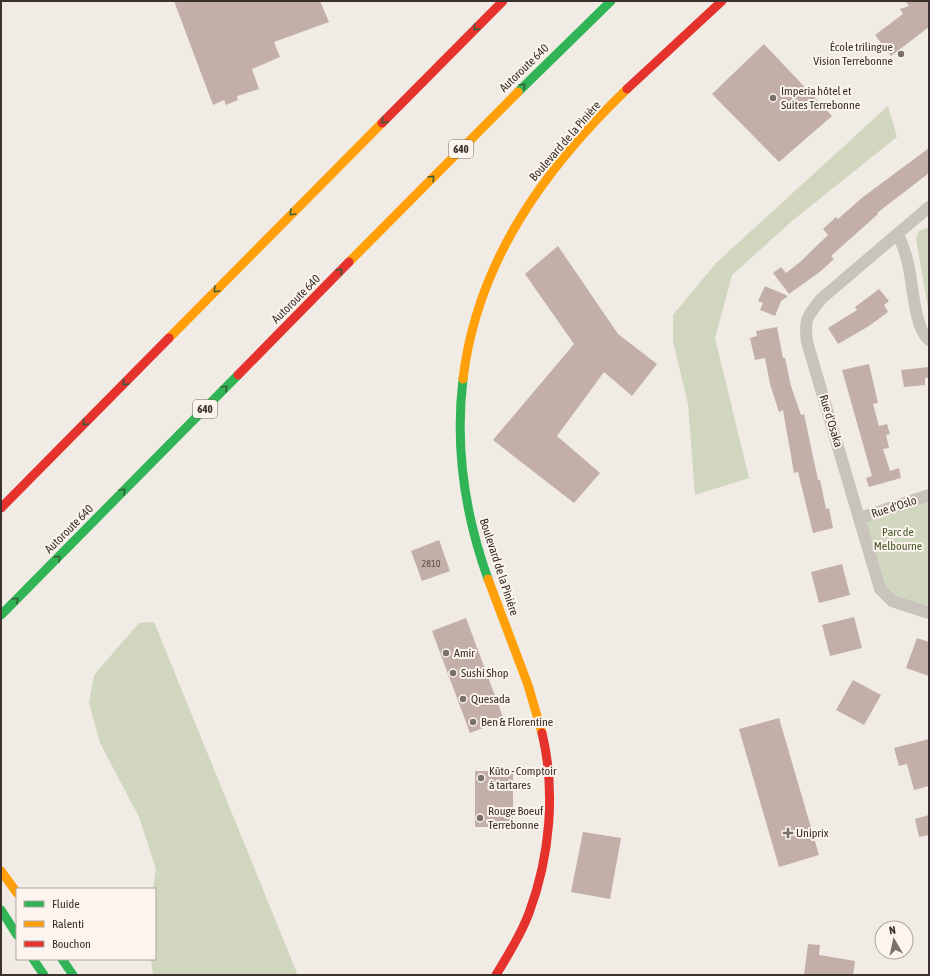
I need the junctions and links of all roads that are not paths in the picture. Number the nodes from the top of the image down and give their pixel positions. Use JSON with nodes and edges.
{"nodes":[{"id":1,"x":503,"y":1,"type":"edge"},
{"id":2,"x":611,"y":1,"type":"edge"},
{"id":3,"x":722,"y":1,"type":"edge"},
{"id":4,"x":929,"y":208,"type":"edge"},
{"id":5,"x":898,"y":234,"type":"junction"},
{"id":6,"x":929,"y":340,"type":"edge"},
{"id":7,"x":929,"y":495,"type":"edge"},
{"id":8,"x":1,"y":508,"type":"edge"},
{"id":9,"x":860,"y":518,"type":"junction"},
{"id":10,"x":929,"y":613,"type":"edge"},
{"id":11,"x":1,"y":615,"type":"edge"},
{"id":12,"x":1,"y":871,"type":"edge"},
{"id":13,"x":16,"y":892,"type":"edge"},
{"id":14,"x":1,"y":910,"type":"edge"},
{"id":15,"x":16,"y":932,"type":"edge"},
{"id":16,"x":34,"y":960,"type":"edge"},
{"id":17,"x":63,"y":960,"type":"edge"},
{"id":18,"x":44,"y":975,"type":"edge"},
{"id":19,"x":73,"y":975,"type":"edge"},
{"id":20,"x":496,"y":975,"type":"edge"}],
"edges":[{"from":1,"to":8,"type":"main road","one_way":true},
{"from":11,"to":2,"type":"main road","name":"Autoroute 640","number":"640","one_way":true},
{"from":3,"to":20,"type":"main road","name":"Boulevard de la Pinière"},
{"from":4,"to":5,"type":"street","name":"Rue d'Osaka"},
{"from":5,"to":6,"type":"street"},
{"from":5,"to":9,"type":"street","name":"Rue d'Osaka"},
{"from":7,"to":9,"type":"street","name":"Rue d'Oslo"},
{"from":9,"to":10,"type":"street","name":"Rue d'Osaka"},
{"from":12,"to":13,"type":"main road"},
{"from":14,"to":15,"type":"main road"},
{"from":16,"to":18,"type":"main road"},
{"from":17,"to":19,"type":"main road"}]}
